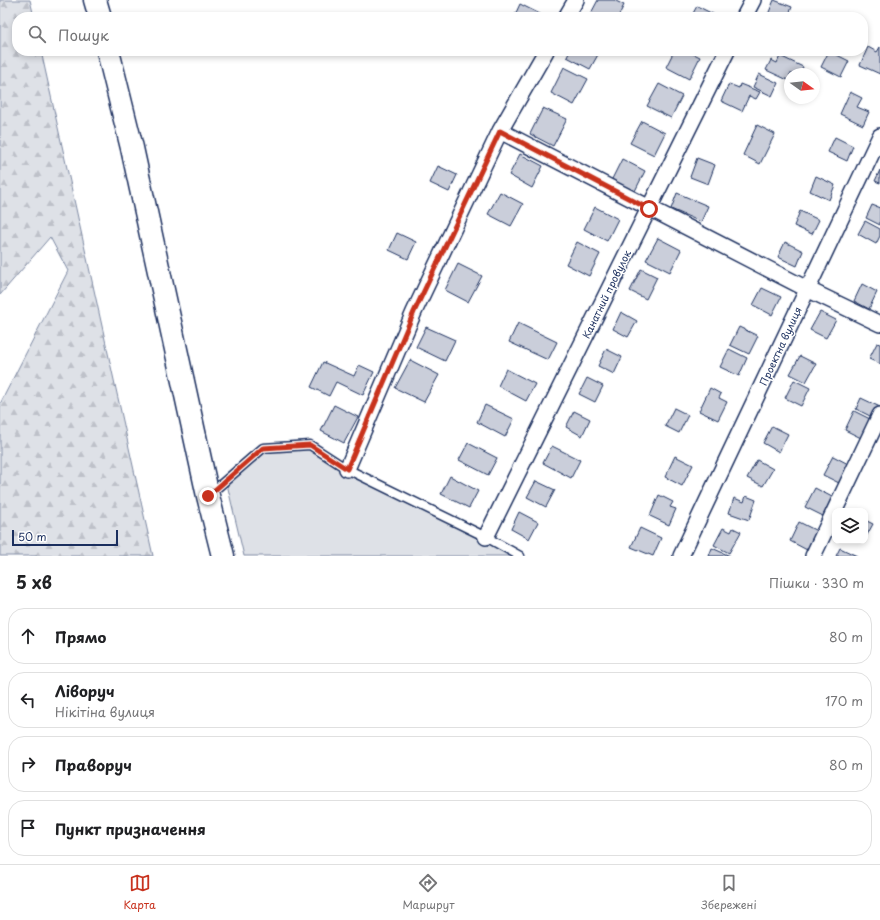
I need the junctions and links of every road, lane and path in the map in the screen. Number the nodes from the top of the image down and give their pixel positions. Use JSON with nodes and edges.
{"nodes":[{"id":1,"x":95,"y":0,"type":"edge"},
{"id":2,"x":576,"y":0,"type":"edge"},
{"id":3,"x":753,"y":0,"type":"edge"},
{"id":4,"x":99,"y":12,"type":"edge"},
{"id":5,"x":569,"y":12,"type":"edge"},
{"id":6,"x":747,"y":12,"type":"edge"},
{"id":7,"x":109,"y":56,"type":"edge"},
{"id":8,"x":543,"y":56,"type":"edge"},
{"id":9,"x":725,"y":56,"type":"edge"},
{"id":10,"x":500,"y":131,"type":"junction"},
{"id":11,"x":880,"y":136,"type":"edge"},
{"id":12,"x":649,"y":209,"type":"junction"},
{"id":13,"x":807,"y":289,"type":"junction"},
{"id":14,"x":880,"y":324,"type":"edge"},
{"id":15,"x":880,"y":415,"type":"edge"},
{"id":16,"x":347,"y":469,"type":"junction"},
{"id":17,"x":208,"y":496,"type":"junction"},
{"id":18,"x":486,"y":537,"type":"junction"},
{"id":19,"x":223,"y":556,"type":"edge"},
{"id":20,"x":520,"y":556,"type":"edge"},
{"id":21,"x":681,"y":556,"type":"edge"},
{"id":22,"x":813,"y":556,"type":"edge"}],
"edges":[{"from":1,"to":4,"type":"main road"},
{"from":2,"to":5,"type":"street"},
{"from":3,"to":6,"type":"street"},
{"from":7,"to":17,"type":"main road"},
{"from":8,"to":10,"type":"street"},
{"from":9,"to":12,"type":"street","name":"Канатний провулок"},
{"from":10,"to":12,"type":"street"},
{"from":10,"to":16,"type":"street"},
{"from":11,"to":13,"type":"street","name":"Проектна вулиця"},
{"from":12,"to":13,"type":"street"},
{"from":12,"to":18,"type":"street","name":"Канатний провулок"},
{"from":13,"to":14,"type":"street"},
{"from":13,"to":21,"type":"street","name":"Проектна вулиця"},
{"from":15,"to":22,"type":"street"},
{"from":16,"to":17,"type":"lane"},
{"from":16,"to":18,"type":"lane"},
{"from":17,"to":19,"type":"main road"},
{"from":18,"to":20,"type":"lane"}]}
